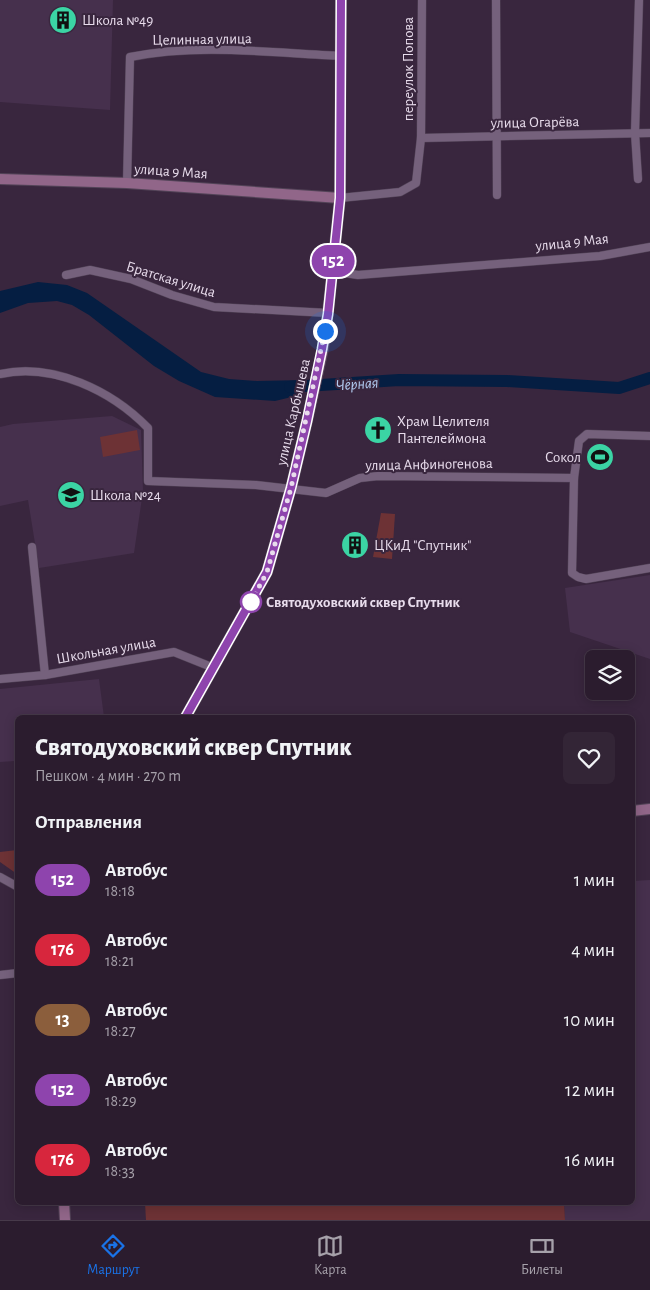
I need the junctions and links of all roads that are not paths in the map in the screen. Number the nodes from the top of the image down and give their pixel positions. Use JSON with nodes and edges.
{"nodes":[{"id":1,"x":341,"y":0,"type":"edge"},
{"id":2,"x":422,"y":0,"type":"edge"},
{"id":3,"x":496,"y":0,"type":"edge"},
{"id":4,"x":639,"y":0,"type":"edge"},
{"id":5,"x":342,"y":56,"type":"junction"},
{"id":6,"x":635,"y":133,"type":"junction"},
{"id":7,"x":650,"y":133,"type":"edge"},
{"id":8,"x":497,"y":136,"type":"junction"},
{"id":9,"x":421,"y":138,"type":"junction"},
{"id":10,"x":638,"y":179,"type":"dead end"},
{"id":11,"x":0,"y":180,"type":"edge"},
{"id":12,"x":127,"y":183,"type":"junction"},
{"id":13,"x":497,"y":195,"type":"dead end"},
{"id":14,"x":340,"y":198,"type":"junction"},
{"id":15,"x":650,"y":247,"type":"edge"},
{"id":16,"x":332,"y":271,"type":"junction"},
{"id":17,"x":66,"y":275,"type":"dead end"},
{"id":18,"x":328,"y":314,"type":"junction"},
{"id":19,"x":0,"y":374,"type":"edge"},
{"id":20,"x":650,"y":436,"type":"edge"},
{"id":21,"x":574,"y":478,"type":"junction"},
{"id":22,"x":291,"y":488,"type":"junction"},
{"id":23,"x":32,"y":547,"type":"dead end"},
{"id":24,"x":650,"y":568,"type":"edge"},
{"id":25,"x":214,"y":668,"type":"junction"},
{"id":26,"x":45,"y":675,"type":"junction"},
{"id":27,"x":0,"y":679,"type":"edge"},
{"id":28,"x":187,"y":715,"type":"edge"},
{"id":29,"x":650,"y":809,"type":"edge"},
{"id":30,"x":635,"y":811,"type":"edge"},
{"id":31,"x":0,"y":877,"type":"edge"},
{"id":32,"x":15,"y":885,"type":"edge"},
{"id":33,"x":15,"y":973,"type":"edge"},
{"id":34,"x":0,"y":975,"type":"edge"},
{"id":35,"x":64,"y":1205,"type":"edge"},
{"id":36,"x":65,"y":1220,"type":"edge"}],
"edges":[{"from":1,"to":5,"type":"main road","name":"улица Карбышева"},
{"from":2,"to":9,"type":"street","name":"переулок Попова"},
{"from":3,"to":8,"type":"street"},
{"from":4,"to":6,"type":"street"},
{"from":5,"to":12,"type":"street","name":"Целинная улица"},
{"from":5,"to":14,"type":"main road","name":"улица Карбышева"},
{"from":6,"to":7,"type":"street","name":"улица Огарёва"},
{"from":6,"to":8,"type":"street","name":"улица Огарёва"},
{"from":6,"to":10,"type":"street"},
{"from":8,"to":9,"type":"street","name":"улица Огарёва"},
{"from":8,"to":13,"type":"street"},
{"from":9,"to":14,"type":"street","name":"переулок Попова"},
{"from":11,"to":12,"type":"main road","name":"улица 9 Мая"},
{"from":12,"to":14,"type":"main road","name":"улица 9 Мая"},
{"from":14,"to":16,"type":"main road","name":"улица Карбышева"},
{"from":15,"to":16,"type":"street","name":"улица 9 Мая"},
{"from":16,"to":18,"type":"main road","name":"улица Карбышева"},
{"from":17,"to":18,"type":"street","name":"Братская улица"},
{"from":18,"to":22,"type":"main road","name":"улица Карбышева"},
{"from":19,"to":22,"type":"street","name":"улица Анфиногенова"},
{"from":20,"to":21,"type":"street"},
{"from":21,"to":22,"type":"street","name":"улица Анфиногенова"},
{"from":21,"to":24,"type":"street"},
{"from":22,"to":25,"type":"main road","name":"улица Карбышева"},
{"from":23,"to":26,"type":"street"},
{"from":25,"to":26,"type":"street","name":"Школьная улица"},
{"from":25,"to":28,"type":"main road","name":"улица Карбышева"},
{"from":26,"to":27,"type":"street","name":"Школьная улица"},
{"from":29,"to":30,"type":"main road"},
{"from":31,"to":32,"type":"street"},
{"from":33,"to":34,"type":"street"},
{"from":35,"to":36,"type":"main road"}]}
